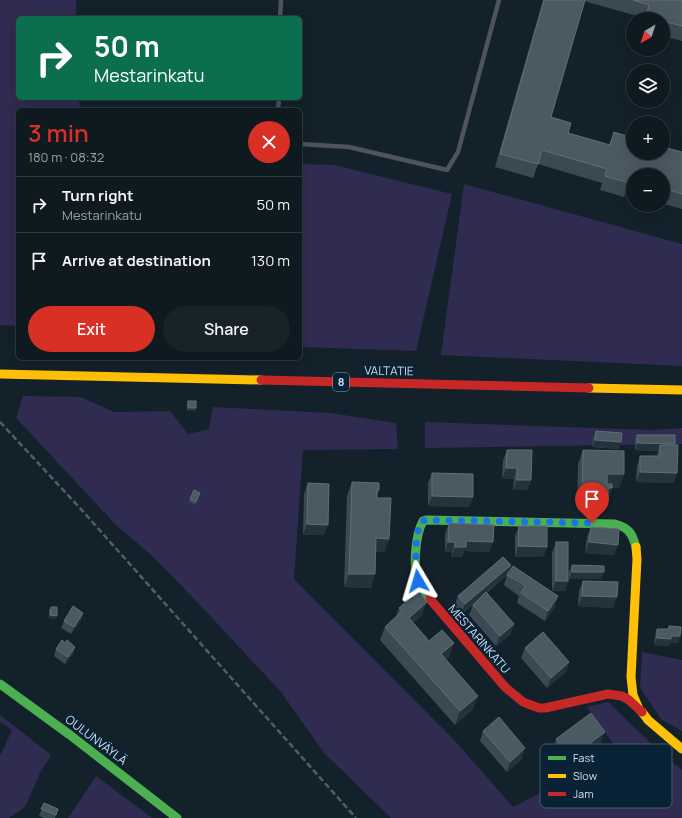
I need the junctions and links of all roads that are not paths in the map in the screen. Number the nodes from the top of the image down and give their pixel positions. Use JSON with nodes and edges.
{"nodes":[{"id":1,"x":281,"y":0,"type":"edge"},
{"id":2,"x":499,"y":0,"type":"edge"},
{"id":3,"x":280,"y":16,"type":"edge"},
{"id":4,"x":302,"y":144,"type":"edge"},
{"id":5,"x":0,"y":374,"type":"edge"},
{"id":6,"x":682,"y":390,"type":"edge"},
{"id":7,"x":0,"y":684,"type":"edge"},
{"id":8,"x":639,"y":709,"type":"junction"},
{"id":9,"x":682,"y":749,"type":"edge"},
{"id":10,"x":176,"y":818,"type":"edge"}],
"edges":[{"from":1,"to":3,"type":"lane"},
{"from":2,"to":4,"type":"lane"},
{"from":5,"to":6,"type":"main road","name":"VALTATIE","number":"8"},
{"from":7,"to":10,"type":"main road","name":"OULUNVÄYLÄ"},
{"from":8,"to":8,"type":"main road","name":"MESTARINKATU"},
{"from":8,"to":9,"type":"main road","name":"MESTARINKATU"}]}
